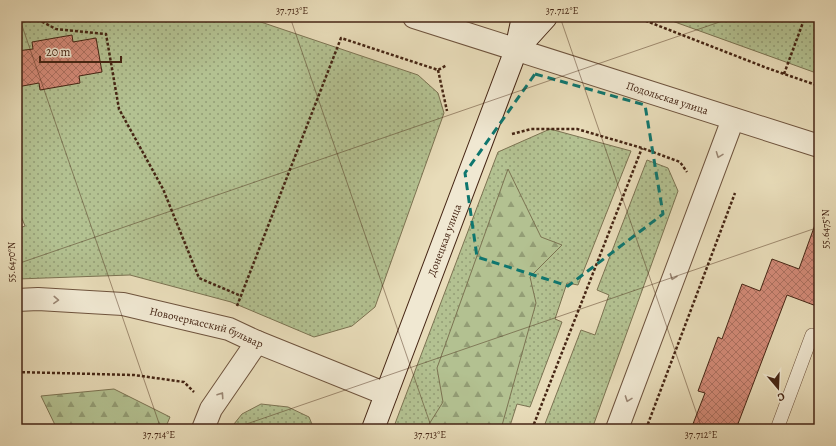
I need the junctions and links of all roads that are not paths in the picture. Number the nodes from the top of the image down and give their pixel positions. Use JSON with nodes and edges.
{"nodes":[{"id":1,"x":414,"y":17,"type":"edge"},
{"id":2,"x":523,"y":17,"type":"edge"},
{"id":3,"x":546,"y":17,"type":"edge"},
{"id":4,"x":516,"y":50,"type":"junction"},
{"id":5,"x":733,"y":119,"type":"junction"},
{"id":6,"x":819,"y":146,"type":"edge"},
{"id":7,"x":17,"y":300,"type":"edge"},
{"id":8,"x":819,"y":337,"type":"edge"},
{"id":9,"x":257,"y":342,"type":"junction"},
{"id":10,"x":386,"y":394,"type":"junction"},
{"id":11,"x":203,"y":429,"type":"edge"},
{"id":12,"x":374,"y":429,"type":"edge"},
{"id":13,"x":617,"y":429,"type":"edge"},
{"id":14,"x":778,"y":429,"type":"edge"}],
"edges":[{"from":1,"to":4,"type":"street"},
{"from":2,"to":4,"type":"street","name":"Донецкая улица"},
{"from":3,"to":4,"type":"street","name":"Донецкая улица"},
{"from":4,"to":5,"type":"street","name":"Подольская улица"},
{"from":4,"to":10,"type":"street","name":"Донецкая улица"},
{"from":5,"to":6,"type":"street","name":"Подольская улица"},
{"from":5,"to":13,"type":"street","one_way":true},
{"from":7,"to":9,"type":"street","name":"Новочеркасский бульвар","one_way":true},
{"from":8,"to":14,"type":"lane"},
{"from":9,"to":10,"type":"street","name":"Новочеркасский бульвар"},
{"from":11,"to":9,"type":"street","one_way":true},
{"from":10,"to":12,"type":"street","name":"Донецкая улица"}]}
